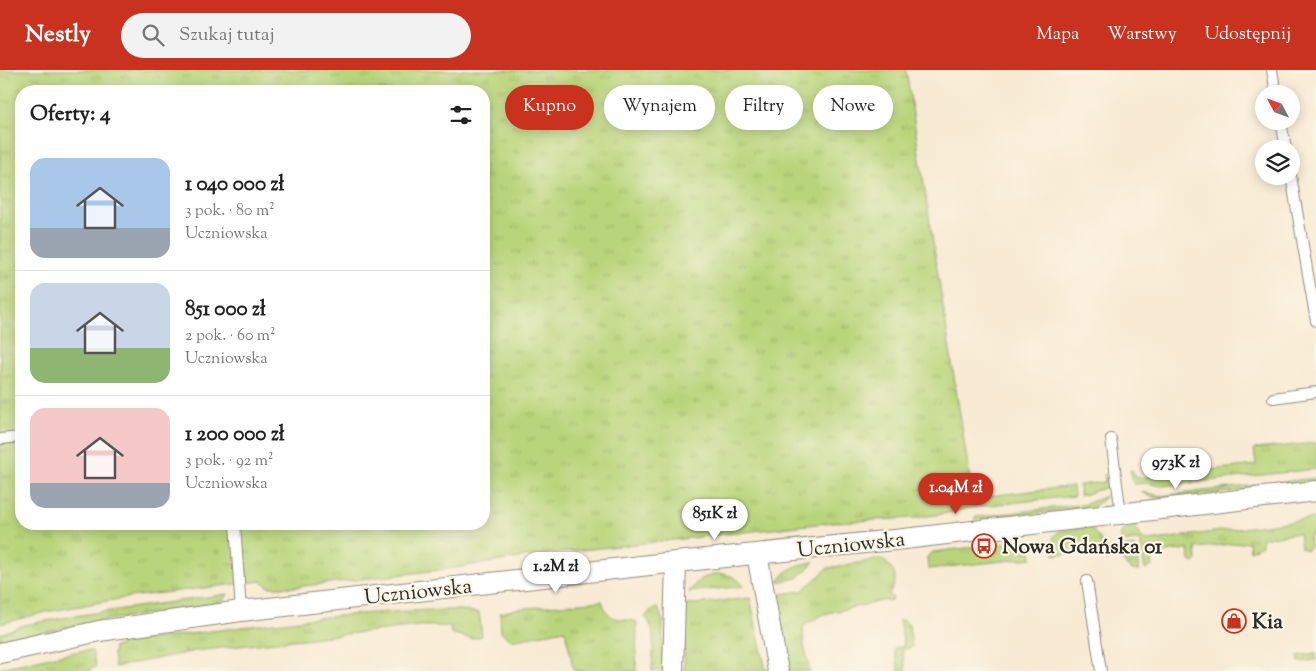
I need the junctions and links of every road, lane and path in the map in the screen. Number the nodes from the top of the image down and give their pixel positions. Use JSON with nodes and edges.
{"nodes":[{"id":1,"x":1272,"y":70,"type":"edge"},
{"id":2,"x":1274,"y":85,"type":"edge"},
{"id":3,"x":1293,"y":185,"type":"edge"},
{"id":4,"x":1316,"y":321,"type":"edge"},
{"id":5,"x":1316,"y":392,"type":"edge"},
{"id":6,"x":1273,"y":398,"type":"dead end"},
{"id":7,"x":15,"y":438,"type":"edge"},
{"id":8,"x":0,"y":439,"type":"edge"},
{"id":9,"x":1111,"y":439,"type":"dead end"},
{"id":10,"x":1316,"y":491,"type":"edge"},
{"id":11,"x":1121,"y":514,"type":"junction"},
{"id":12,"x":235,"y":530,"type":"edge"},
{"id":13,"x":757,"y":554,"type":"junction"},
{"id":14,"x":676,"y":562,"type":"junction"},
{"id":15,"x":1087,"y":581,"type":"dead end"},
{"id":16,"x":241,"y":611,"type":"junction"},
{"id":17,"x":0,"y":653,"type":"edge"},
{"id":18,"x":673,"y":671,"type":"edge"},
{"id":19,"x":778,"y":671,"type":"edge"},
{"id":20,"x":1101,"y":671,"type":"edge"}],
"edges":[{"from":1,"to":2,"type":"lane"},
{"from":3,"to":4,"type":"lane"},
{"from":5,"to":6,"type":"lane"},
{"from":7,"to":8,"type":"lane"},
{"from":9,"to":11,"type":"lane"},
{"from":10,"to":11,"type":"street","name":"Uczniowska"},
{"from":11,"to":13,"type":"street","name":"Uczniowska"},
{"from":12,"to":16,"type":"lane"},
{"from":13,"to":14,"type":"street","name":"Uczniowska"},
{"from":13,"to":19,"type":"street"},
{"from":14,"to":16,"type":"street","name":"Uczniowska"},
{"from":14,"to":18,"type":"street"},
{"from":15,"to":20,"type":"lane"},
{"from":16,"to":17,"type":"street","name":"Uczniowska"}]}
